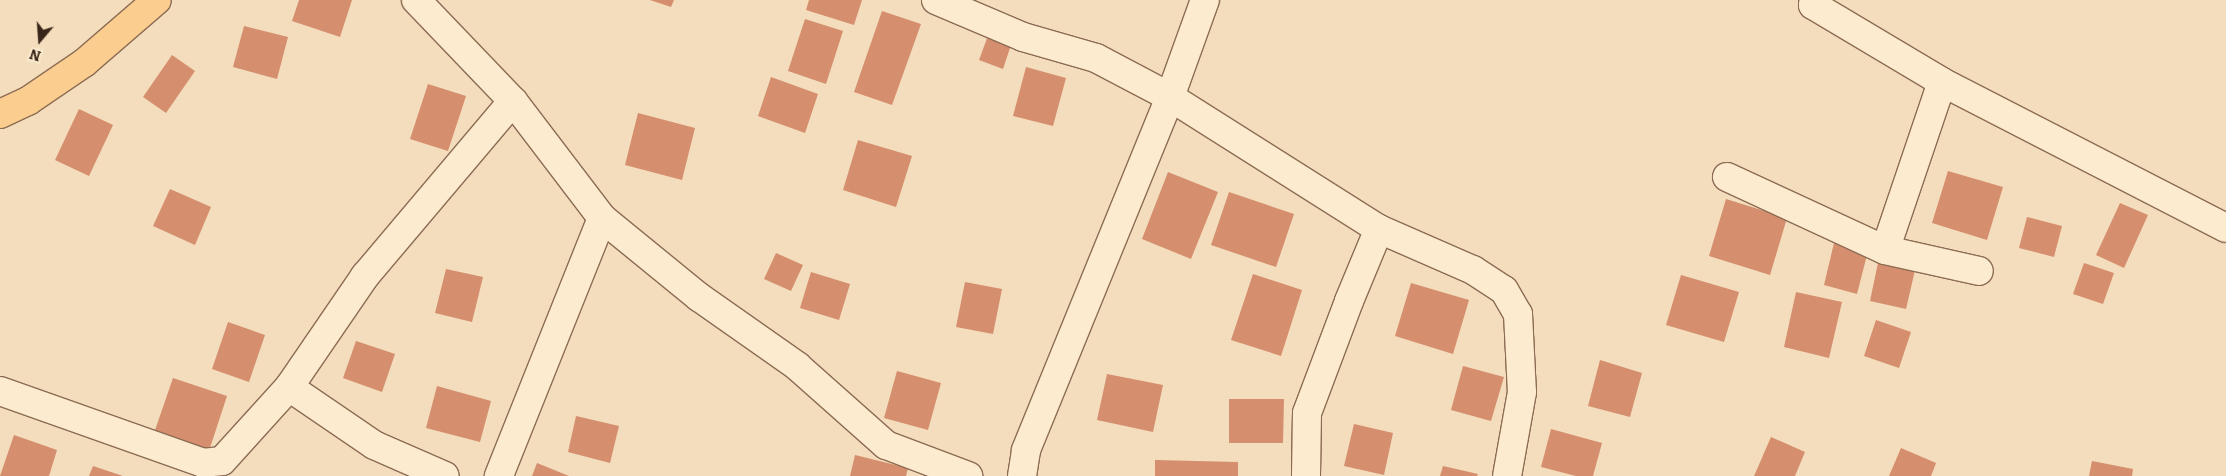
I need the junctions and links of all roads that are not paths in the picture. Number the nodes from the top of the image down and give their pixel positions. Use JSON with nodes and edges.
{"nodes":[{"id":1,"x":157,"y":0,"type":"edge"},
{"id":2,"x":416,"y":0,"type":"edge"},
{"id":3,"x":936,"y":0,"type":"edge"},
{"id":4,"x":1205,"y":0,"type":"edge"},
{"id":5,"x":1814,"y":0,"type":"edge"},
{"id":6,"x":1942,"y":82,"type":"junction"},
{"id":7,"x":1170,"y":97,"type":"junction"},
{"id":8,"x":513,"y":101,"type":"junction"},
{"id":9,"x":0,"y":114,"type":"edge"},
{"id":10,"x":1727,"y":177,"type":"dead end"},
{"id":11,"x":602,"y":218,"type":"junction"},
{"id":12,"x":2226,"y":228,"type":"edge"},
{"id":13,"x":1380,"y":229,"type":"junction"},
{"id":14,"x":1886,"y":250,"type":"junction"},
{"id":15,"x":1979,"y":271,"type":"dead end"},
{"id":16,"x":289,"y":387,"type":"junction"},
{"id":17,"x":0,"y":391,"type":"edge"},
{"id":18,"x":445,"y":476,"type":"edge"},
{"id":19,"x":499,"y":476,"type":"edge"},
{"id":20,"x":968,"y":476,"type":"edge"},
{"id":21,"x":1022,"y":476,"type":"edge"},
{"id":22,"x":1306,"y":476,"type":"edge"},
{"id":23,"x":1507,"y":476,"type":"edge"}],
"edges":[{"from":1,"to":9,"type":"main road"},
{"from":2,"to":8,"type":"street"},
{"from":3,"to":7,"type":"street"},
{"from":4,"to":7,"type":"street"},
{"from":5,"to":6,"type":"street"},
{"from":6,"to":12,"type":"street"},
{"from":6,"to":14,"type":"street"},
{"from":7,"to":13,"type":"street"},
{"from":7,"to":21,"type":"street"},
{"from":8,"to":11,"type":"street"},
{"from":8,"to":16,"type":"street"},
{"from":10,"to":14,"type":"street"},
{"from":11,"to":19,"type":"street"},
{"from":11,"to":20,"type":"street"},
{"from":13,"to":22,"type":"street"},
{"from":13,"to":23,"type":"street"},
{"from":14,"to":15,"type":"street"},
{"from":16,"to":17,"type":"street"},
{"from":16,"to":18,"type":"street"}]}
